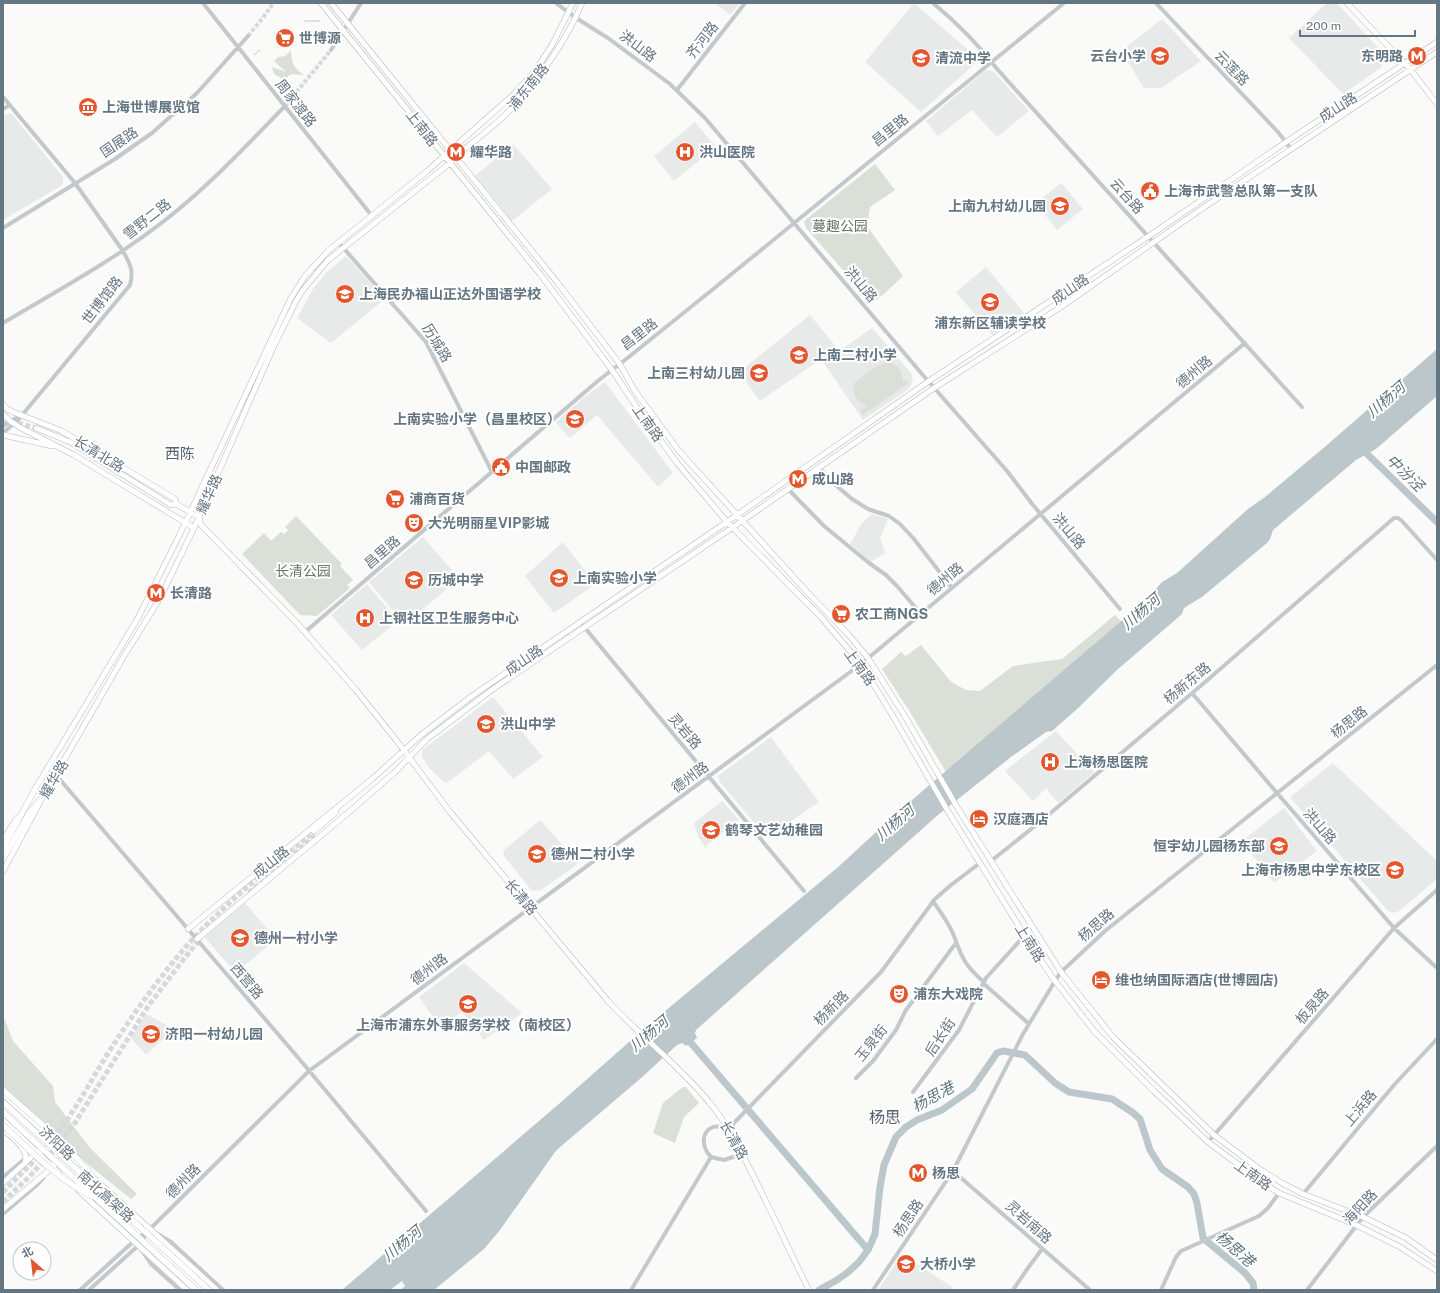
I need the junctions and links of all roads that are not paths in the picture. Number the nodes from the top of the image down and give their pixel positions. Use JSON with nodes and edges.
{"nodes":[{"id":1,"x":203,"y":3,"type":"edge"},
{"id":2,"x":321,"y":3,"type":"edge"},
{"id":3,"x":331,"y":3,"type":"edge"},
{"id":4,"x":361,"y":3,"type":"edge"},
{"id":5,"x":556,"y":3,"type":"edge"},
{"id":6,"x":573,"y":3,"type":"edge"},
{"id":7,"x":582,"y":3,"type":"edge"},
{"id":8,"x":745,"y":3,"type":"edge"},
{"id":9,"x":933,"y":3,"type":"edge"},
{"id":10,"x":1064,"y":3,"type":"edge"},
{"id":11,"x":1156,"y":3,"type":"edge"},
{"id":12,"x":1347,"y":3,"type":"edge"},
{"id":13,"x":569,"y":12,"type":"junction"},
{"id":14,"x":576,"y":18,"type":"junction"},
{"id":15,"x":348,"y":24,"type":"junction"},
{"id":16,"x":344,"y":31,"type":"junction"},
{"id":17,"x":248,"y":36,"type":"tunnel mouth"},
{"id":18,"x":1437,"y":42,"type":"edge"},
{"id":19,"x":238,"y":48,"type":"junction"},
{"id":20,"x":331,"y":50,"type":"tunnel mouth"},
{"id":21,"x":1437,"y":52,"type":"edge"},
{"id":22,"x":992,"y":61,"type":"junction"},
{"id":23,"x":1405,"y":63,"type":"junction"},
{"id":24,"x":1411,"y":70,"type":"junction"},
{"id":25,"x":677,"y":90,"type":"junction"},
{"id":26,"x":3,"y":97,"type":"edge"},
{"id":27,"x":1437,"y":104,"type":"edge"},
{"id":28,"x":10,"y":105,"type":"junction"},
{"id":29,"x":285,"y":106,"type":"junction"},
{"id":30,"x":3,"y":109,"type":"edge"},
{"id":31,"x":1286,"y":142,"type":"junction"},
{"id":32,"x":1290,"y":149,"type":"junction"},
{"id":33,"x":451,"y":150,"type":"junction"},
{"id":34,"x":444,"y":156,"type":"junction"},
{"id":35,"x":456,"y":156,"type":"junction"},
{"id":36,"x":450,"y":163,"type":"junction"},
{"id":37,"x":75,"y":183,"type":"junction"},
{"id":38,"x":372,"y":216,"type":"junction"},
{"id":39,"x":794,"y":222,"type":"junction"},
{"id":40,"x":3,"y":228,"type":"edge"},
{"id":41,"x":1148,"y":236,"type":"junction"},
{"id":42,"x":1154,"y":242,"type":"junction"},
{"id":43,"x":339,"y":243,"type":"junction"},
{"id":44,"x":344,"y":248,"type":"junction"},
{"id":45,"x":123,"y":251,"type":"junction"},
{"id":46,"x":3,"y":323,"type":"edge"},
{"id":47,"x":1245,"y":343,"type":"junction"},
{"id":48,"x":619,"y":363,"type":"junction"},
{"id":49,"x":612,"y":370,"type":"junction"},
{"id":50,"x":928,"y":382,"type":"junction"},
{"id":51,"x":934,"y":388,"type":"junction"},
{"id":52,"x":3,"y":404,"type":"edge"},
{"id":53,"x":1302,"y":407,"type":"dead end"},
{"id":54,"x":3,"y":414,"type":"edge"},
{"id":55,"x":21,"y":415,"type":"junction"},
{"id":56,"x":12,"y":423,"type":"junction"},
{"id":57,"x":3,"y":426,"type":"edge"},
{"id":58,"x":36,"y":428,"type":"tunnel mouth"},
{"id":59,"x":3,"y":434,"type":"edge"},
{"id":60,"x":60,"y":449,"type":"junction"},
{"id":61,"x":819,"y":467,"type":"junction"},
{"id":62,"x":492,"y":472,"type":"junction"},
{"id":63,"x":788,"y":489,"type":"junction"},
{"id":64,"x":176,"y":504,"type":"junction"},
{"id":65,"x":190,"y":512,"type":"junction"},
{"id":66,"x":1040,"y":514,"type":"junction"},
{"id":67,"x":737,"y":515,"type":"junction"},
{"id":68,"x":199,"y":517,"type":"junction"},
{"id":69,"x":742,"y":521,"type":"junction"},
{"id":70,"x":727,"y":522,"type":"junction"},
{"id":71,"x":185,"y":523,"type":"junction"},
{"id":72,"x":201,"y":525,"type":"junction"},
{"id":73,"x":732,"y":527,"type":"junction"},
{"id":74,"x":194,"y":528,"type":"junction"},
{"id":75,"x":1437,"y":560,"type":"edge"},
{"id":76,"x":952,"y":588,"type":"junction"},
{"id":77,"x":1120,"y":609,"type":"dead end"},
{"id":78,"x":921,"y":614,"type":"junction"},
{"id":79,"x":580,"y":622,"type":"junction"},
{"id":80,"x":585,"y":628,"type":"junction"},
{"id":81,"x":305,"y":632,"type":"junction"},
{"id":82,"x":868,"y":658,"type":"junction"},
{"id":83,"x":860,"y":664,"type":"junction"},
{"id":84,"x":1437,"y":665,"type":"edge"},
{"id":85,"x":1192,"y":693,"type":"junction"},
{"id":86,"x":404,"y":750,"type":"junction"},
{"id":87,"x":409,"y":757,"type":"junction"},
{"id":88,"x":46,"y":772,"type":"junction"},
{"id":89,"x":56,"y":775,"type":"junction"},
{"id":90,"x":708,"y":777,"type":"junction"},
{"id":91,"x":34,"y":791,"type":"junction"},
{"id":92,"x":46,"y":793,"type":"junction"},
{"id":93,"x":1277,"y":793,"type":"junction"},
{"id":94,"x":352,"y":796,"type":"junction"},
{"id":95,"x":349,"y":812,"type":"junction"},
{"id":96,"x":3,"y":840,"type":"edge"},
{"id":97,"x":3,"y":848,"type":"edge"},
{"id":98,"x":3,"y":859,"type":"edge"},
{"id":99,"x":991,"y":861,"type":"junction"},
{"id":100,"x":980,"y":863,"type":"junction"},
{"id":101,"x":3,"y":870,"type":"edge"},
{"id":102,"x":1437,"y":890,"type":"edge"},
{"id":103,"x":804,"y":891,"type":"dead end"},
{"id":104,"x":933,"y":901,"type":"junction"},
{"id":105,"x":530,"y":908,"type":"junction"},
{"id":106,"x":1394,"y":928,"type":"junction"},
{"id":107,"x":188,"y":929,"type":"junction"},
{"id":108,"x":1025,"y":935,"type":"junction"},
{"id":109,"x":197,"y":939,"type":"junction"},
{"id":110,"x":956,"y":944,"type":"junction"},
{"id":111,"x":1437,"y":968,"type":"edge"},
{"id":112,"x":1061,"y":972,"type":"junction"},
{"id":113,"x":1055,"y":981,"type":"junction"},
{"id":114,"x":984,"y":982,"type":"junction"},
{"id":115,"x":1028,"y":1023,"type":"junction"},
{"id":116,"x":1437,"y":1039,"type":"edge"},
{"id":117,"x":309,"y":1071,"type":"junction"},
{"id":118,"x":856,"y":1078,"type":"dead end"},
{"id":119,"x":3,"y":1090,"type":"edge"},
{"id":120,"x":913,"y":1092,"type":"dead end"},
{"id":121,"x":3,"y":1094,"type":"edge"},
{"id":122,"x":3,"y":1102,"type":"edge"},
{"id":123,"x":3,"y":1112,"type":"edge"},
{"id":124,"x":3,"y":1120,"type":"edge"},
{"id":125,"x":3,"y":1125,"type":"edge"},
{"id":126,"x":3,"y":1129,"type":"edge"},
{"id":127,"x":728,"y":1129,"type":"junction"},
{"id":128,"x":1214,"y":1135,"type":"junction"},
{"id":129,"x":1208,"y":1142,"type":"junction"},
{"id":130,"x":59,"y":1145,"type":"junction"},
{"id":131,"x":1437,"y":1146,"type":"edge"},
{"id":132,"x":37,"y":1152,"type":"junction"},
{"id":133,"x":742,"y":1154,"type":"junction"},
{"id":134,"x":27,"y":1157,"type":"junction"},
{"id":135,"x":711,"y":1157,"type":"junction"},
{"id":136,"x":24,"y":1164,"type":"junction"},
{"id":137,"x":53,"y":1167,"type":"junction"},
{"id":138,"x":953,"y":1171,"type":"junction"},
{"id":139,"x":3,"y":1177,"type":"edge"},
{"id":140,"x":3,"y":1183,"type":"edge"},
{"id":141,"x":1279,"y":1193,"type":"junction"},
{"id":142,"x":1303,"y":1194,"type":"junction"},
{"id":143,"x":105,"y":1196,"type":"junction"},
{"id":144,"x":100,"y":1201,"type":"junction"},
{"id":145,"x":3,"y":1209,"type":"edge"},
{"id":146,"x":426,"y":1211,"type":"dead end"},
{"id":147,"x":3,"y":1214,"type":"edge"},
{"id":148,"x":1363,"y":1217,"type":"junction"},
{"id":149,"x":1356,"y":1225,"type":"junction"},
{"id":150,"x":150,"y":1229,"type":"junction"},
{"id":151,"x":134,"y":1241,"type":"junction"},
{"id":152,"x":138,"y":1245,"type":"junction"},
{"id":153,"x":1042,"y":1249,"type":"junction"},
{"id":154,"x":1437,"y":1260,"type":"edge"},
{"id":155,"x":1437,"y":1271,"type":"edge"},
{"id":156,"x":1085,"y":1286,"type":"junction"},
{"id":157,"x":808,"y":1288,"type":"edge"},
{"id":158,"x":80,"y":1290,"type":"edge"},
{"id":159,"x":89,"y":1290,"type":"edge"},
{"id":160,"x":180,"y":1290,"type":"edge"},
{"id":161,"x":187,"y":1290,"type":"edge"},
{"id":162,"x":196,"y":1290,"type":"edge"},
{"id":163,"x":209,"y":1290,"type":"edge"},
{"id":164,"x":217,"y":1290,"type":"edge"},
{"id":165,"x":223,"y":1290,"type":"edge"},
{"id":166,"x":632,"y":1290,"type":"edge"},
{"id":167,"x":873,"y":1290,"type":"edge"},
{"id":168,"x":1013,"y":1290,"type":"edge"},
{"id":169,"x":1081,"y":1290,"type":"edge"},
{"id":170,"x":1090,"y":1290,"type":"edge"},
{"id":171,"x":1161,"y":1290,"type":"edge"},
{"id":172,"x":1307,"y":1290,"type":"edge"}],
"edges":[{"from":1,"to":19,"type":"street","name":"周家渡路"},
{"from":2,"to":16,"type":"main road","name":"上南路"},
{"from":3,"to":15,"type":"main road","name":"上南路"},
{"from":4,"to":15,"type":"street"},
{"from":5,"to":13,"type":"street","name":"洪山路"},
{"from":6,"to":13,"type":"main road","name":"浦东南路"},
{"from":7,"to":14,"type":"main road","name":"浦东南路"},
{"from":8,"to":25,"type":"street","name":"齐河路"},
{"from":9,"to":22,"type":"street","name":"云台路"},
{"from":10,"to":22,"type":"street","name":"昌里路"},
{"from":11,"to":31,"type":"street","name":"云莲路"},
{"from":12,"to":23,"type":"main road"},
{"from":13,"to":14,"type":"street","name":"洪山路"},
{"from":13,"to":33,"type":"main road","name":"浦东南路"},
{"from":14,"to":25,"type":"street","name":"洪山路"},
{"from":14,"to":35,"type":"main road","name":"浦东南路"},
{"from":15,"to":16,"type":"street"},
{"from":15,"to":33,"type":"main road","name":"上南路"},
{"from":16,"to":20,"type":"street"},
{"from":16,"to":34,"type":"main road","name":"上南路"},
{"from":17,"to":19,"type":"street","name":"国展路"},
{"from":18,"to":23,"type":"main road","name":"成山路"},
{"from":19,"to":29,"type":"street","name":"周家渡路"},
{"from":19,"to":37,"type":"street","name":"国展路"},
{"from":21,"to":24,"type":"main road","name":"成山路"},
{"from":22,"to":39,"type":"street","name":"昌里路"},
{"from":22,"to":41,"type":"street","name":"云台路"},
{"from":23,"to":24,"type":"main road"},
{"from":23,"to":31,"type":"main road","name":"成山路"},
{"from":24,"to":27,"type":"main road"},
{"from":24,"to":32,"type":"main road","name":"成山路"},
{"from":25,"to":39,"type":"street","name":"洪山路"},
{"from":26,"to":28,"type":"street","name":"世博馆路"},
{"from":28,"to":30,"type":"street"},
{"from":28,"to":37,"type":"street","name":"世博馆路"},
{"from":29,"to":38,"type":"street","name":"周家渡路"},
{"from":29,"to":45,"type":"street","name":"雪野二路"},
{"from":31,"to":32,"type":"street","name":"云莲路"},
{"from":31,"to":41,"type":"main road","name":"成山路"},
{"from":32,"to":42,"type":"main road","name":"成山路"},
{"from":33,"to":34,"type":"main road","name":"耀华路"},
{"from":33,"to":35,"type":"main road","name":"上南路"},
{"from":34,"to":36,"type":"main road","name":"上南路"},
{"from":34,"to":38,"type":"main road","name":"耀华路"},
{"from":35,"to":36,"type":"main road","name":"耀华路"},
{"from":35,"to":48,"type":"main road","name":"上南路"},
{"from":36,"to":44,"type":"main road","name":"耀华路"},
{"from":36,"to":49,"type":"main road","name":"上南路"},
{"from":37,"to":40,"type":"street","name":"国展路"},
{"from":37,"to":45,"type":"street","name":"世博馆路"},
{"from":38,"to":43,"type":"main road","name":"耀华路"},
{"from":39,"to":48,"type":"street","name":"昌里路"},
{"from":39,"to":50,"type":"street","name":"洪山路"},
{"from":41,"to":42,"type":"street","name":"云台路"},
{"from":41,"to":50,"type":"main road","name":"成山路"},
{"from":42,"to":47,"type":"street","name":"云台路"},
{"from":42,"to":51,"type":"main road","name":"成山路"},
{"from":43,"to":44,"type":"street","name":"历城路"},
{"from":43,"to":65,"type":"main road","name":"耀华路"},
{"from":44,"to":62,"type":"street","name":"历城路"},
{"from":44,"to":68,"type":"main road","name":"耀华路"},
{"from":45,"to":46,"type":"street","name":"雪野二路"},
{"from":45,"to":55,"type":"street","name":"世博馆路"},
{"from":47,"to":53,"type":"street","name":"云台路"},
{"from":47,"to":66,"type":"street","name":"德州路"},
{"from":48,"to":49,"type":"street","name":"昌里路"},
{"from":48,"to":67,"type":"main road","name":"上南路"},
{"from":49,"to":62,"type":"street","name":"昌里路"},
{"from":49,"to":70,"type":"main road","name":"上南路"},
{"from":50,"to":51,"type":"street","name":"洪山路"},
{"from":50,"to":67,"type":"main road","name":"成山路"},
{"from":51,"to":61,"type":"main road","name":"成山路"},
{"from":51,"to":66,"type":"street","name":"洪山路"},
{"from":52,"to":55,"type":"main road","name":"长清北路"},
{"from":54,"to":56,"type":"main road","name":"长清北路"},
{"from":55,"to":56,"type":"street"},
{"from":55,"to":64,"type":"main road","name":"长清北路"},
{"from":56,"to":57,"type":"street"},
{"from":56,"to":59,"type":"street"},
{"from":56,"to":60,"type":"main road","name":"长清北路"},
{"from":58,"to":64,"type":"main road"},
{"from":59,"to":60,"type":"main road"},
{"from":60,"to":71,"type":"main road","name":"长清北路"},
{"from":61,"to":63,"type":"main road","name":"成山路"},
{"from":61,"to":76,"type":"street"},
{"from":62,"to":81,"type":"street","name":"昌里路"},
{"from":63,"to":69,"type":"main road","name":"成山路"},
{"from":63,"to":78,"type":"street"},
{"from":64,"to":65,"type":"main road","name":"长清北路"},
{"from":65,"to":68,"type":"main road"},
{"from":65,"to":71,"type":"main road","name":"耀华路"},
{"from":66,"to":76,"type":"street","name":"德州路"},
{"from":66,"to":77,"type":"street","name":"洪山路"},
{"from":67,"to":69,"type":"main road","name":"上南路"},
{"from":67,"to":70,"type":"main road","name":"成山路"},
{"from":68,"to":72,"type":"main road"},
{"from":68,"to":74,"type":"main road","name":"耀华路"},
{"from":69,"to":73,"type":"main road","name":"成山路"},
{"from":69,"to":82,"type":"main road","name":"上南路"},
{"from":70,"to":73,"type":"main road","name":"上南路"},
{"from":70,"to":79,"type":"main road","name":"成山路"},
{"from":71,"to":74,"type":"main road"},
{"from":71,"to":88,"type":"main road","name":"耀华路"},
{"from":72,"to":74,"type":"main road"},
{"from":72,"to":81,"type":"main road","name":"长清路"},
{"from":73,"to":80,"type":"main road","name":"成山路"},
{"from":73,"to":83,"type":"main road","name":"上南路"},
{"from":74,"to":89,"type":"main road","name":"耀华路"},
{"from":75,"to":85,"type":"street","name":"杨新东路"},
{"from":76,"to":78,"type":"street","name":"德州路"},
{"from":78,"to":82,"type":"street","name":"德州路"},
{"from":79,"to":80,"type":"street","name":"灵岩路"},
{"from":79,"to":86,"type":"main road","name":"成山路"},
{"from":80,"to":87,"type":"main road","name":"成山路"},
{"from":80,"to":90,"type":"street","name":"灵岩路"},
{"from":81,"to":86,"type":"main road","name":"长清路"},
{"from":82,"to":83,"type":"street","name":"德州路"},
{"from":82,"to":99,"type":"main road","name":"上南路"},
{"from":83,"to":90,"type":"street","name":"德州路"},
{"from":83,"to":100,"type":"main road","name":"上南路"},
{"from":84,"to":93,"type":"street","name":"杨思路"},
{"from":85,"to":93,"type":"street","name":"洪山路"},
{"from":85,"to":99,"type":"street","name":"杨新东路"},
{"from":86,"to":87,"type":"main road","name":"长清路"},
{"from":86,"to":94,"type":"main road","name":"成山路"},
{"from":87,"to":95,"type":"main road","name":"成山路"},
{"from":87,"to":105,"type":"main road","name":"长清路"},
{"from":88,"to":89,"type":"street"},
{"from":88,"to":91,"type":"main road","name":"耀华路"},
{"from":89,"to":92,"type":"main road","name":"耀华路"},
{"from":89,"to":107,"type":"street","name":"西营路"},
{"from":90,"to":103,"type":"street","name":"灵岩路"},
{"from":90,"to":105,"type":"street","name":"德州路"},
{"from":91,"to":96,"type":"main road","name":"耀华路"},
{"from":91,"to":97,"type":"highway"},
{"from":92,"to":98,"type":"highway"},
{"from":92,"to":101,"type":"main road","name":"耀华路"},
{"from":93,"to":106,"type":"street","name":"洪山路"},
{"from":93,"to":112,"type":"street","name":"杨思路"},
{"from":94,"to":95,"type":"main road"},
{"from":94,"to":107,"type":"main road","name":"成山路"},
{"from":95,"to":109,"type":"main road","name":"成山路"},
{"from":99,"to":112,"type":"main road","name":"上南路"},
{"from":100,"to":104,"type":"street","name":"杨新路"},
{"from":100,"to":108,"type":"main road","name":"上南路"},
{"from":102,"to":106,"type":"street","name":"板泉路"},
{"from":104,"to":110,"type":"street"},
{"from":104,"to":127,"type":"street","name":"杨新路"},
{"from":105,"to":117,"type":"street","name":"德州路"},
{"from":105,"to":127,"type":"main road","name":"长清路"},
{"from":106,"to":111,"type":"street","name":"洪山路"},
{"from":106,"to":128,"type":"street","name":"板泉路"},
{"from":107,"to":109,"type":"street","name":"西营路"},
{"from":108,"to":113,"type":"main road","name":"上南路"},
{"from":108,"to":114,"type":"street","name":"后长街"},
{"from":109,"to":117,"type":"street","name":"西营路"},
{"from":110,"to":114,"type":"street"},
{"from":110,"to":118,"type":"street","name":"玉泉街"},
{"from":112,"to":113,"type":"street","name":"杨思路"},
{"from":112,"to":128,"type":"main road","name":"上南路"},
{"from":113,"to":115,"type":"street","name":"杨思路"},
{"from":113,"to":129,"type":"main road","name":"上南路"},
{"from":114,"to":115,"type":"street"},
{"from":114,"to":120,"type":"street","name":"后长街"},
{"from":115,"to":138,"type":"street","name":"杨思路"},
{"from":116,"to":142,"type":"street","name":"上浜路"},
{"from":117,"to":146,"type":"street","name":"西营路"},
{"from":117,"to":150,"type":"street","name":"德州路"},
{"from":119,"to":143,"type":"highway","bridge":true},
{"from":121,"to":130,"type":"main road","name":"济阳路"},
{"from":122,"to":143,"type":"highway","name":"南北高架路","bridge":true},
{"from":123,"to":144,"type":"highway","name":"南北高架路","bridge":true},
{"from":124,"to":132,"type":"main road","name":"济阳路"},
{"from":125,"to":144,"type":"highway","bridge":true},
{"from":126,"to":134,"type":"main road"},
{"from":127,"to":133,"type":"main road","name":"长清路"},
{"from":127,"to":135,"type":"street"},
{"from":128,"to":129,"type":"street","name":"板泉路"},
{"from":128,"to":142,"type":"main road","name":"上南路"},
{"from":129,"to":141,"type":"main road","name":"上南路"},
{"from":130,"to":132,"type":"main road"},
{"from":130,"to":137,"type":"main road"},
{"from":130,"to":150,"type":"main road","name":"济阳路"},
{"from":131,"to":148,"type":"street","name":"海阳路"},
{"from":132,"to":134,"type":"street"},
{"from":132,"to":136,"type":"main road"},
{"from":132,"to":137,"type":"main road","name":"济阳路"},
{"from":133,"to":135,"type":"street"},
{"from":133,"to":157,"type":"main road","name":"长清路"},
{"from":134,"to":136,"type":"main road"},
{"from":134,"to":139,"type":"street"},
{"from":135,"to":166,"type":"street"},
{"from":136,"to":140,"type":"main road"},
{"from":137,"to":145,"type":"main road"},
{"from":137,"to":147,"type":"street"},
{"from":137,"to":151,"type":"main road","name":"济阳路"},
{"from":138,"to":153,"type":"street","name":"灵岩南路"},
{"from":138,"to":167,"type":"street","name":"杨思路"},
{"from":141,"to":149,"type":"main road","name":"上南路"},
{"from":141,"to":171,"type":"street"},
{"from":142,"to":148,"type":"main road","name":"上南路"},
{"from":143,"to":163,"type":"highway","name":"南北高架路","bridge":true},
{"from":144,"to":162,"type":"highway","name":"南北高架路","bridge":true},
{"from":148,"to":149,"type":"street","name":"海阳路"},
{"from":148,"to":154,"type":"main road","name":"上南路"},
{"from":149,"to":155,"type":"main road","name":"上南路"},
{"from":149,"to":172,"type":"street","name":"海阳路"},
{"from":150,"to":151,"type":"street","name":"德州路"},
{"from":150,"to":152,"type":"street","name":"德州路"},
{"from":150,"to":164,"type":"main road","name":"济阳路"},
{"from":150,"to":165,"type":"street"},
{"from":151,"to":152,"type":"main road","name":"济阳路"},
{"from":151,"to":158,"type":"street","name":"德州路"},
{"from":152,"to":159,"type":"street","name":"德州路"},
{"from":152,"to":160,"type":"street"},
{"from":152,"to":161,"type":"main road","name":"济阳路"},
{"from":153,"to":156,"type":"street","name":"灵岩南路"},
{"from":153,"to":168,"type":"street"},
{"from":156,"to":169,"type":"street"},
{"from":156,"to":170,"type":"street","name":"灵岩南路"}]}
